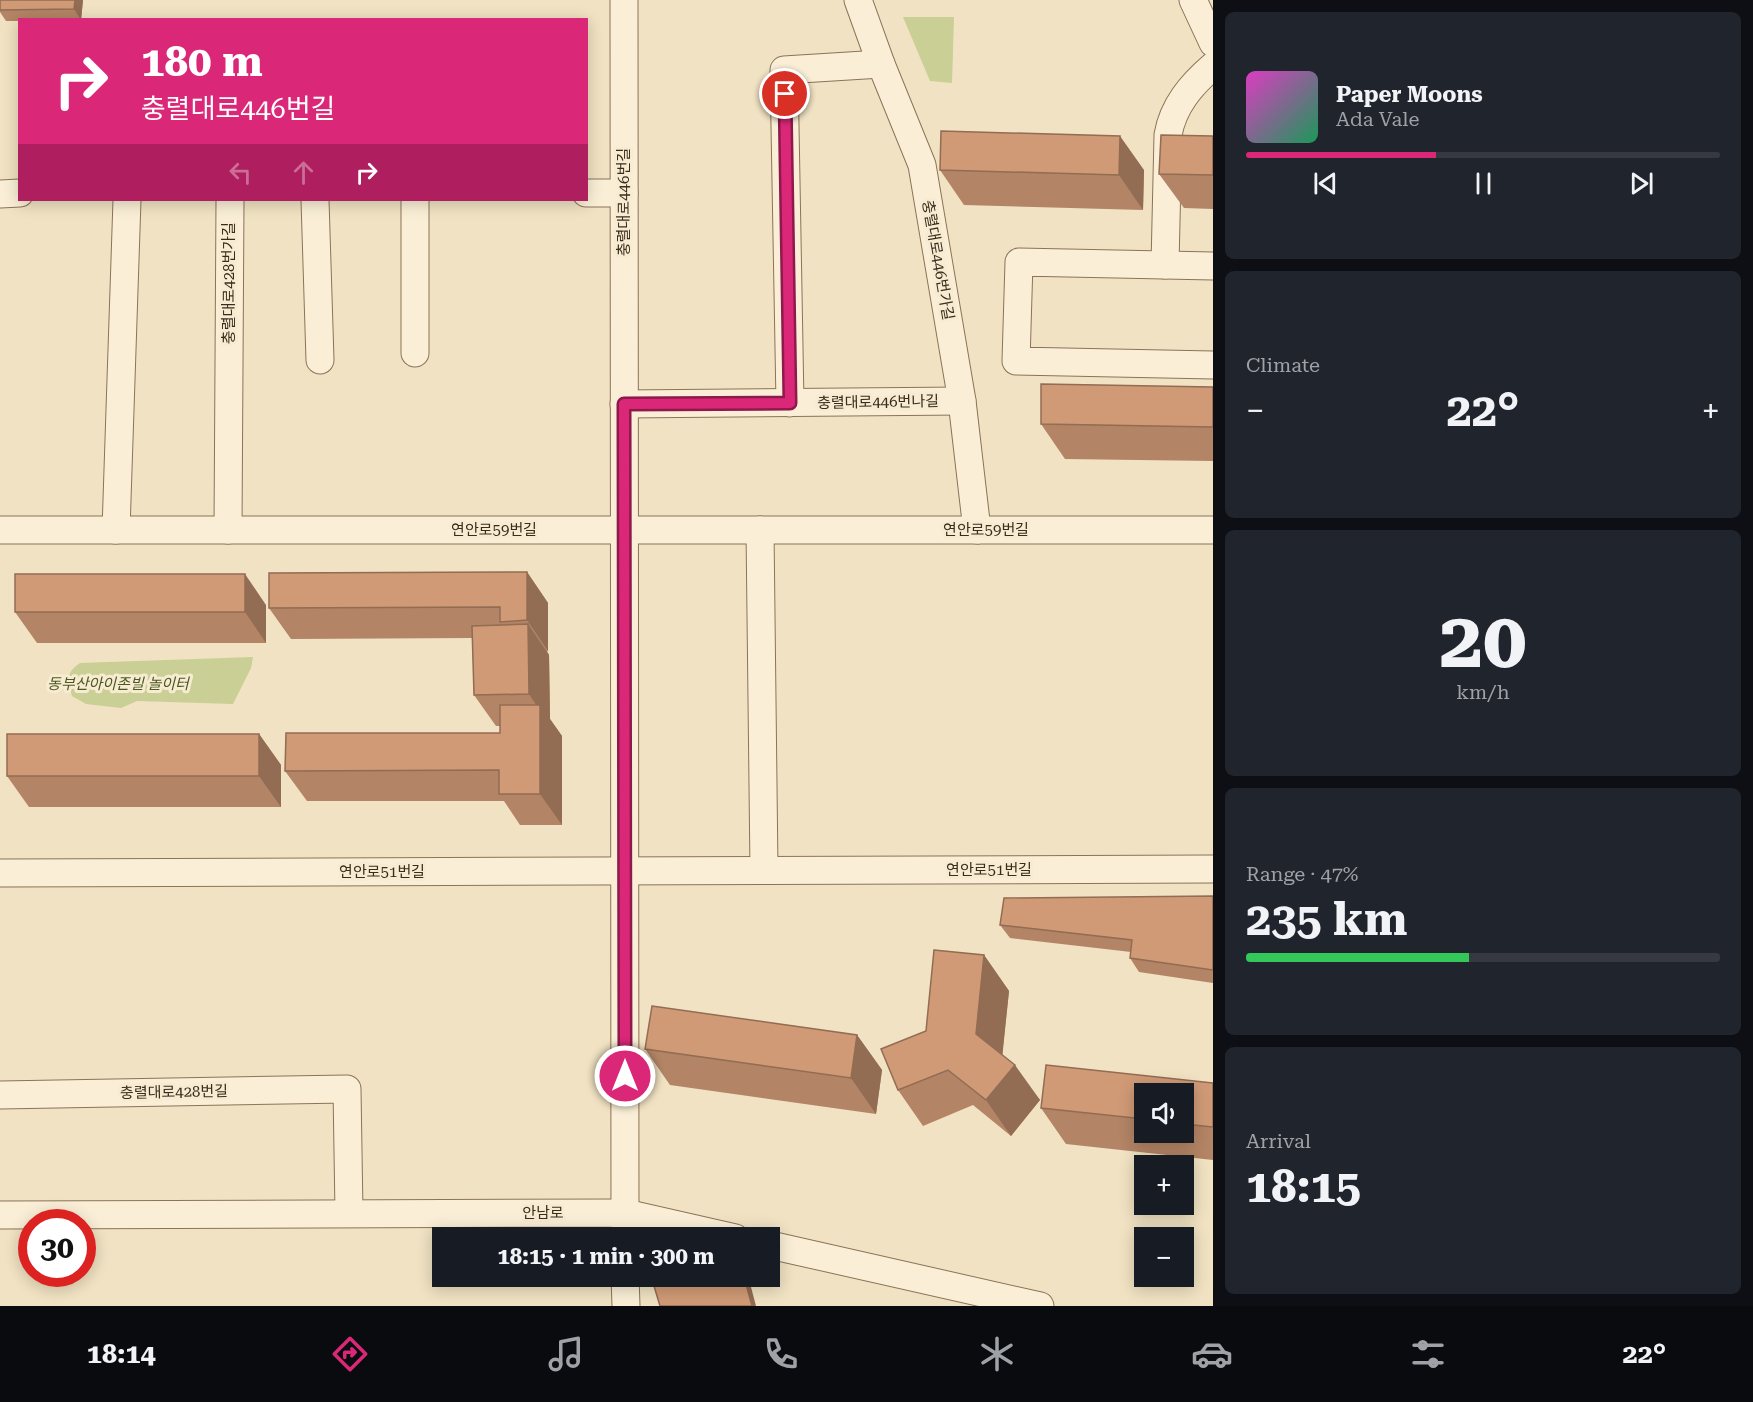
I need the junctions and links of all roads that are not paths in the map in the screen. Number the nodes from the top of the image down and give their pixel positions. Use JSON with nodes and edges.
{"nodes":[{"id":1,"x":624,"y":0,"type":"edge"},
{"id":2,"x":858,"y":0,"type":"edge"},
{"id":3,"x":1194,"y":0,"type":"edge"},
{"id":4,"x":1213,"y":43,"type":"edge"},
{"id":5,"x":881,"y":64,"type":"junction"},
{"id":6,"x":1213,"y":66,"type":"edge"},
{"id":7,"x":18,"y":193,"type":"edge"},
{"id":8,"x":588,"y":193,"type":"edge"},
{"id":9,"x":624,"y":193,"type":"junction"},
{"id":10,"x":0,"y":194,"type":"edge"},
{"id":11,"x":126,"y":201,"type":"edge"},
{"id":12,"x":230,"y":201,"type":"edge"},
{"id":13,"x":315,"y":201,"type":"edge"},
{"id":14,"x":415,"y":201,"type":"edge"},
{"id":15,"x":1165,"y":265,"type":"junction"},
{"id":16,"x":1213,"y":266,"type":"edge"},
{"id":17,"x":415,"y":353,"type":"dead end"},
{"id":18,"x":320,"y":360,"type":"dead end"},
{"id":19,"x":1213,"y":365,"type":"edge"},
{"id":20,"x":962,"y":401,"type":"junction"},
{"id":21,"x":790,"y":403,"type":"junction"},
{"id":22,"x":624,"y":404,"type":"junction"},
{"id":23,"x":0,"y":530,"type":"edge"},
{"id":24,"x":116,"y":530,"type":"junction"},
{"id":25,"x":228,"y":530,"type":"junction"},
{"id":26,"x":624,"y":530,"type":"junction"},
{"id":27,"x":760,"y":530,"type":"junction"},
{"id":28,"x":977,"y":530,"type":"junction"},
{"id":29,"x":1213,"y":531,"type":"edge"},
{"id":30,"x":1213,"y":869,"type":"edge"},
{"id":31,"x":764,"y":870,"type":"junction"},
{"id":32,"x":625,"y":871,"type":"junction"},
{"id":33,"x":0,"y":873,"type":"edge"},
{"id":34,"x":0,"y":1095,"type":"edge"},
{"id":35,"x":349,"y":1213,"type":"junction"},
{"id":36,"x":0,"y":1215,"type":"edge"},
{"id":37,"x":625,"y":1225,"type":"edge"},
{"id":38,"x":642,"y":1227,"type":"edge"},
{"id":39,"x":780,"y":1247,"type":"edge"},
{"id":40,"x":625,"y":1287,"type":"edge"},
{"id":41,"x":626,"y":1306,"type":"edge"},
{"id":42,"x":1040,"y":1306,"type":"edge"}],
"edges":[{"from":1,"to":9,"type":"street","name":"충렬대로446번길"},
{"from":2,"to":5,"type":"street","name":"충렬대로446번가길"},
{"from":3,"to":4,"type":"street"},
{"from":5,"to":20,"type":"street","name":"충렬대로446번가길"},
{"from":5,"to":21,"type":"street"},
{"from":6,"to":15,"type":"street"},
{"from":7,"to":10,"type":"street"},
{"from":8,"to":9,"type":"street"},
{"from":9,"to":22,"type":"street","name":"충렬대로446번길"},
{"from":11,"to":24,"type":"street"},
{"from":12,"to":25,"type":"street","name":"충렬대로428번가길"},
{"from":13,"to":18,"type":"street"},
{"from":14,"to":17,"type":"street"},
{"from":15,"to":16,"type":"street"},
{"from":15,"to":19,"type":"street"},
{"from":20,"to":21,"type":"street","name":"충렬대로446번나길"},
{"from":20,"to":28,"type":"street","name":"충렬대로446번가길"},
{"from":21,"to":22,"type":"street"},
{"from":22,"to":26,"type":"street","name":"충렬대로446번길"},
{"from":23,"to":24,"type":"street","name":"연안로59번길"},
{"from":24,"to":25,"type":"street","name":"연안로59번길"},
{"from":25,"to":26,"type":"street","name":"연안로59번길"},
{"from":26,"to":27,"type":"street","name":"연안로59번길"},
{"from":26,"to":32,"type":"street","name":"충렬대로446번길"},
{"from":27,"to":28,"type":"street","name":"연안로59번길"},
{"from":27,"to":31,"type":"street"},
{"from":28,"to":29,"type":"street","name":"연안로59번길"},
{"from":30,"to":31,"type":"street","name":"연안로51번길"},
{"from":31,"to":32,"type":"street","name":"연안로51번길"},
{"from":32,"to":33,"type":"street","name":"연안로51번길"},
{"from":32,"to":37,"type":"street","name":"충렬대로446번길"},
{"from":34,"to":35,"type":"street","name":"충렬대로428번길"},
{"from":35,"to":36,"type":"street","name":"안남로"},
{"from":35,"to":37,"type":"street","name":"안남로"},
{"from":37,"to":38,"type":"street","name":"안남로"},
{"from":39,"to":42,"type":"street"},
{"from":40,"to":41,"type":"street"}]}
